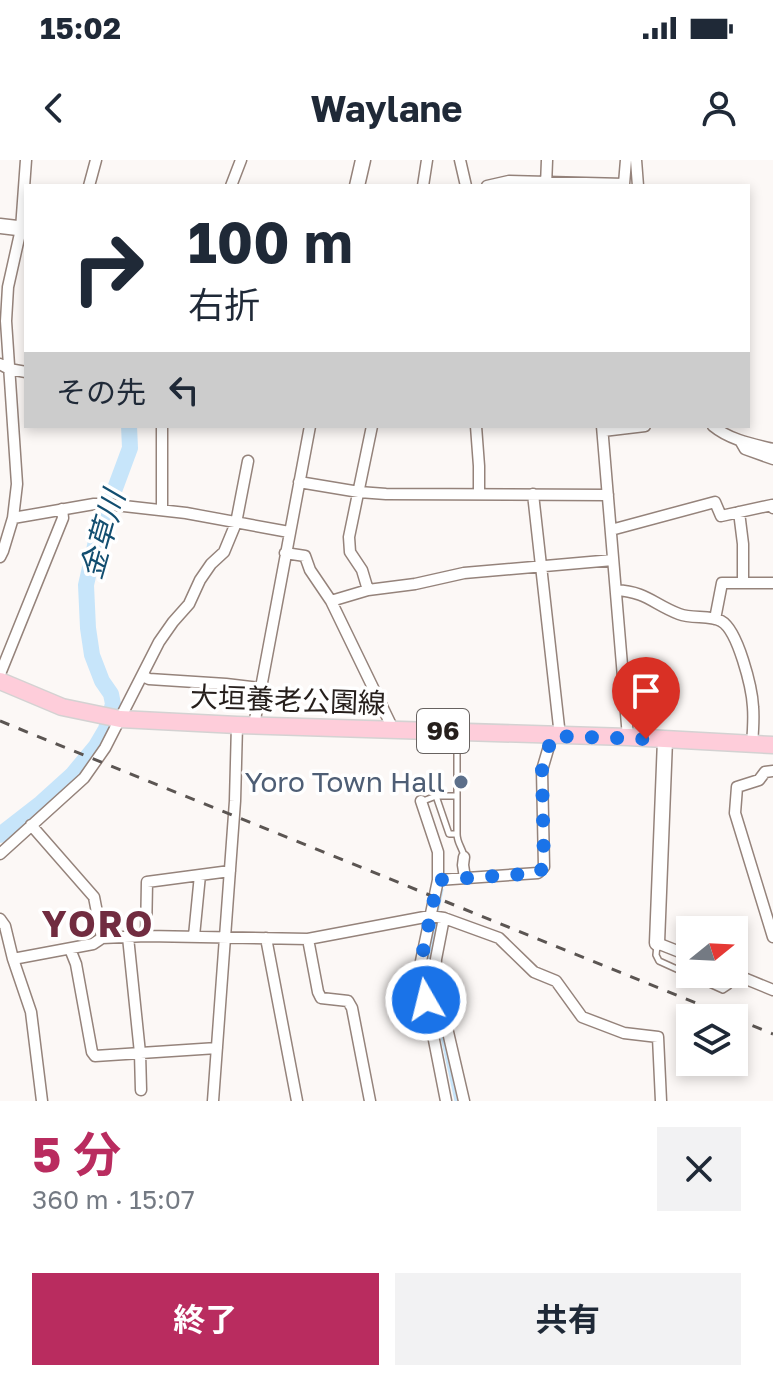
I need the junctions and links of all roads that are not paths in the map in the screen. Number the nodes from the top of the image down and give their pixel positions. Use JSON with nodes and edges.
{"nodes":[{"id":1,"x":26,"y":160,"type":"edge"},
{"id":2,"x":96,"y":160,"type":"edge"},
{"id":3,"x":241,"y":160,"type":"edge"},
{"id":4,"x":363,"y":160,"type":"edge"},
{"id":5,"x":427,"y":160,"type":"edge"},
{"id":6,"x":460,"y":160,"type":"edge"},
{"id":7,"x":547,"y":160,"type":"edge"},
{"id":8,"x":626,"y":160,"type":"edge"},
{"id":9,"x":636,"y":160,"type":"edge"},
{"id":10,"x":25,"y":184,"type":"edge"},
{"id":11,"x":90,"y":184,"type":"edge"},
{"id":12,"x":232,"y":184,"type":"edge"},
{"id":13,"x":358,"y":184,"type":"edge"},
{"id":14,"x":423,"y":184,"type":"edge"},
{"id":15,"x":466,"y":184,"type":"edge"},
{"id":16,"x":496,"y":184,"type":"edge"},
{"id":17,"x":546,"y":184,"type":"edge"},
{"id":18,"x":638,"y":184,"type":"edge"},
{"id":19,"x":24,"y":206,"type":"edge"},
{"id":20,"x":0,"y":226,"type":"edge"},
{"id":21,"x":23,"y":229,"type":"edge"},
{"id":22,"x":5,"y":367,"type":"edge"},
{"id":23,"x":162,"y":428,"type":"edge"},
{"id":24,"x":310,"y":428,"type":"edge"},
{"id":25,"x":372,"y":428,"type":"edge"},
{"id":26,"x":476,"y":428,"type":"edge"},
{"id":27,"x":603,"y":428,"type":"edge"},
{"id":28,"x":716,"y":428,"type":"edge"},
{"id":29,"x":739,"y":441,"type":"junction"},
{"id":30,"x":773,"y":449,"type":"edge"},
{"id":31,"x":773,"y":459,"type":"edge"},
{"id":32,"x":248,"y":461,"type":"dead end"},
{"id":33,"x":299,"y":482,"type":"junction"},
{"id":34,"x":359,"y":492,"type":"junction"},
{"id":35,"x":479,"y":494,"type":"junction"},
{"id":36,"x":533,"y":494,"type":"junction"},
{"id":37,"x":608,"y":495,"type":"junction"},
{"id":38,"x":773,"y":508,"type":"edge"},
{"id":39,"x":62,"y":509,"type":"junction"},
{"id":40,"x":162,"y":510,"type":"junction"},
{"id":41,"x":739,"y":512,"type":"junction"},
{"id":42,"x":8,"y":521,"type":"edge"},
{"id":43,"x":236,"y":523,"type":"junction"},
{"id":44,"x":611,"y":530,"type":"junction"},
{"id":45,"x":289,"y":532,"type":"junction"},
{"id":46,"x":285,"y":553,"type":"junction"},
{"id":47,"x":0,"y":557,"type":"edge"},
{"id":48,"x":613,"y":560,"type":"junction"},
{"id":49,"x":541,"y":566,"type":"junction"},
{"id":50,"x":743,"y":583,"type":"junction"},
{"id":51,"x":773,"y":583,"type":"edge"},
{"id":52,"x":368,"y":590,"type":"junction"},
{"id":53,"x":616,"y":590,"type":"junction"},
{"id":54,"x":331,"y":601,"type":"junction"},
{"id":55,"x":715,"y":619,"type":"junction"},
{"id":56,"x":0,"y":674,"type":"edge"},
{"id":57,"x":143,"y":676,"type":"junction"},
{"id":58,"x":0,"y":681,"type":"edge"},
{"id":59,"x":261,"y":688,"type":"junction"},
{"id":60,"x":111,"y":718,"type":"junction"},
{"id":61,"x":245,"y":725,"type":"junction"},
{"id":62,"x":393,"y":729,"type":"junction"},
{"id":63,"x":457,"y":732,"type":"junction"},
{"id":64,"x":556,"y":736,"type":"junction"},
{"id":65,"x":628,"y":737,"type":"junction"},
{"id":66,"x":665,"y":740,"type":"junction"},
{"id":67,"x":752,"y":744,"type":"junction"},
{"id":68,"x":773,"y":745,"type":"edge"},
{"id":69,"x":773,"y":771,"type":"edge"},
{"id":70,"x":436,"y":796,"type":"junction"},
{"id":71,"x":457,"y":796,"type":"junction"},
{"id":72,"x":421,"y":801,"type":"joint"},
{"id":73,"x":31,"y":825,"type":"junction"},
{"id":74,"x":22,"y":833,"type":"junction"},
{"id":75,"x":457,"y":834,"type":"junction"},
{"id":76,"x":0,"y":854,"type":"edge"},
{"id":77,"x":464,"y":857,"type":"joint"},
{"id":78,"x":0,"y":862,"type":"edge"},
{"id":79,"x":230,"y":871,"type":"junction"},
{"id":80,"x":200,"y":875,"type":"junction"},
{"id":81,"x":465,"y":878,"type":"junction"},
{"id":82,"x":438,"y":880,"type":"junction"},
{"id":83,"x":430,"y":916,"type":"junction"},
{"id":84,"x":444,"y":918,"type":"junction"},
{"id":85,"x":0,"y":919,"type":"edge"},
{"id":86,"x":146,"y":936,"type":"junction"},
{"id":87,"x":194,"y":936,"type":"junction"},
{"id":88,"x":225,"y":936,"type":"junction"},
{"id":89,"x":128,"y":937,"type":"junction"},
{"id":90,"x":773,"y":937,"type":"edge"},
{"id":91,"x":102,"y":938,"type":"junction"},
{"id":92,"x":266,"y":938,"type":"junction"},
{"id":93,"x":308,"y":939,"type":"junction"},
{"id":94,"x":657,"y":943,"type":"junction"},
{"id":95,"x":70,"y":949,"type":"junction"},
{"id":96,"x":676,"y":950,"type":"edge"},
{"id":97,"x":13,"y":959,"type":"junction"},
{"id":98,"x":676,"y":969,"type":"edge"},
{"id":99,"x":748,"y":980,"type":"edge"},
{"id":100,"x":773,"y":990,"type":"edge"},
{"id":101,"x":217,"y":1048,"type":"junction"},
{"id":102,"x":140,"y":1053,"type":"junction"},
{"id":103,"x":141,"y":1090,"type":"dead end"},
{"id":104,"x":42,"y":1101,"type":"edge"},
{"id":105,"x":213,"y":1101,"type":"edge"},
{"id":106,"x":297,"y":1101,"type":"edge"},
{"id":107,"x":370,"y":1101,"type":"edge"},
{"id":108,"x":446,"y":1101,"type":"edge"},
{"id":109,"x":464,"y":1101,"type":"edge"},
{"id":110,"x":661,"y":1101,"type":"edge"}],
"edges":[{"from":1,"to":10,"type":"street"},
{"from":2,"to":11,"type":"street"},
{"from":3,"to":12,"type":"street"},
{"from":4,"to":13,"type":"street"},
{"from":5,"to":14,"type":"street"},
{"from":6,"to":15,"type":"street"},
{"from":7,"to":17,"type":"street"},
{"from":8,"to":17,"type":"street"},
{"from":9,"to":18,"type":"street"},
{"from":16,"to":17,"type":"street"},
{"from":19,"to":21,"type":"street"},
{"from":20,"to":21,"type":"street"},
{"from":21,"to":22,"type":"street"},
{"from":22,"to":42,"type":"street"},
{"from":23,"to":40,"type":"street"},
{"from":24,"to":33,"type":"street"},
{"from":25,"to":34,"type":"street"},
{"from":26,"to":35,"type":"street"},
{"from":27,"to":37,"type":"street"},
{"from":28,"to":29,"type":"street"},
{"from":29,"to":30,"type":"street"},
{"from":29,"to":31,"type":"street"},
{"from":32,"to":43,"type":"street"},
{"from":33,"to":34,"type":"street"},
{"from":33,"to":45,"type":"street"},
{"from":34,"to":35,"type":"street"},
{"from":34,"to":52,"type":"street"},
{"from":35,"to":36,"type":"street"},
{"from":36,"to":37,"type":"street"},
{"from":36,"to":49,"type":"street"},
{"from":37,"to":44,"type":"street"},
{"from":38,"to":41,"type":"street"},
{"from":39,"to":40,"type":"street"},
{"from":39,"to":42,"type":"street"},
{"from":39,"to":56,"type":"street"},
{"from":40,"to":43,"type":"street"},
{"from":41,"to":44,"type":"street"},
{"from":41,"to":50,"type":"street"},
{"from":42,"to":47,"type":"street"},
{"from":43,"to":45,"type":"street"},
{"from":43,"to":57,"type":"street"},
{"from":44,"to":48,"type":"street"},
{"from":45,"to":46,"type":"street"},
{"from":46,"to":54,"type":"street"},
{"from":46,"to":59,"type":"street"},
{"from":48,"to":49,"type":"street"},
{"from":48,"to":53,"type":"street"},
{"from":49,"to":52,"type":"street"},
{"from":49,"to":64,"type":"street"},
{"from":50,"to":51,"type":"street"},
{"from":50,"to":55,"type":"street"},
{"from":52,"to":54,"type":"street"},
{"from":53,"to":55,"type":"street"},
{"from":53,"to":65,"type":"street"},
{"from":54,"to":62,"type":"street"},
{"from":55,"to":67,"type":"street"},
{"from":57,"to":59,"type":"street"},
{"from":57,"to":60,"type":"street"},
{"from":58,"to":60,"type":"main road","name":"大垣養老公園線","number":"96"},
{"from":59,"to":61,"type":"street"},
{"from":60,"to":61,"type":"main road","name":"大垣養老公園線","number":"96"},
{"from":60,"to":73,"type":"street"},
{"from":61,"to":62,"type":"main road","name":"大垣養老公園線","number":"96"},
{"from":61,"to":79,"type":"street"},
{"from":62,"to":63,"type":"main road","name":"大垣養老公園線","number":"96"},
{"from":63,"to":64,"type":"main road","name":"大垣養老公園線","number":"96"},
{"from":63,"to":71,"type":"lane"},
{"from":64,"to":65,"type":"main road","name":"大垣養老公園線","number":"96"},
{"from":64,"to":81,"type":"street"},
{"from":65,"to":66,"type":"main road","name":"大垣養老公園線","number":"96"},
{"from":66,"to":67,"type":"main road","name":"大垣養老公園線","number":"96"},
{"from":66,"to":94,"type":"street"},
{"from":67,"to":68,"type":"main road","name":"大垣養老公園線","number":"96"},
{"from":69,"to":90,"type":"street"},
{"from":70,"to":71,"type":"lane"},
{"from":70,"to":72,"type":"lane"},
{"from":70,"to":75,"type":"lane"},
{"from":71,"to":75,"type":"lane"},
{"from":72,"to":82,"type":"street"},
{"from":73,"to":74,"type":"street"},
{"from":73,"to":91,"type":"street"},
{"from":74,"to":76,"type":"street"},
{"from":74,"to":78,"type":"street"},
{"from":75,"to":77,"type":"lane"},
{"from":77,"to":81,"type":"street"},
{"from":79,"to":80,"type":"street"},
{"from":79,"to":88,"type":"street"},
{"from":80,"to":86,"type":"street"},
{"from":80,"to":87,"type":"street"},
{"from":81,"to":82,"type":"street"},
{"from":82,"to":83,"type":"street"},
{"from":83,"to":84,"type":"street"},
{"from":83,"to":93,"type":"street"},
{"from":83,"to":108,"type":"street"},
{"from":84,"to":109,"type":"street"},
{"from":84,"to":110,"type":"street"},
{"from":85,"to":97,"type":"street"},
{"from":86,"to":87,"type":"street"},
{"from":86,"to":89,"type":"street"},
{"from":87,"to":88,"type":"street"},
{"from":88,"to":92,"type":"street"},
{"from":88,"to":101,"type":"street"},
{"from":89,"to":91,"type":"street"},
{"from":89,"to":102,"type":"street"},
{"from":91,"to":95,"type":"street"},
{"from":92,"to":93,"type":"street"},
{"from":92,"to":106,"type":"street"},
{"from":93,"to":107,"type":"street"},
{"from":94,"to":96,"type":"street"},
{"from":94,"to":98,"type":"lane"},
{"from":95,"to":97,"type":"street"},
{"from":95,"to":102,"type":"street"},
{"from":97,"to":104,"type":"street"},
{"from":99,"to":100,"type":"street"},
{"from":101,"to":102,"type":"street"},
{"from":101,"to":105,"type":"street"},
{"from":102,"to":103,"type":"street"}]}
